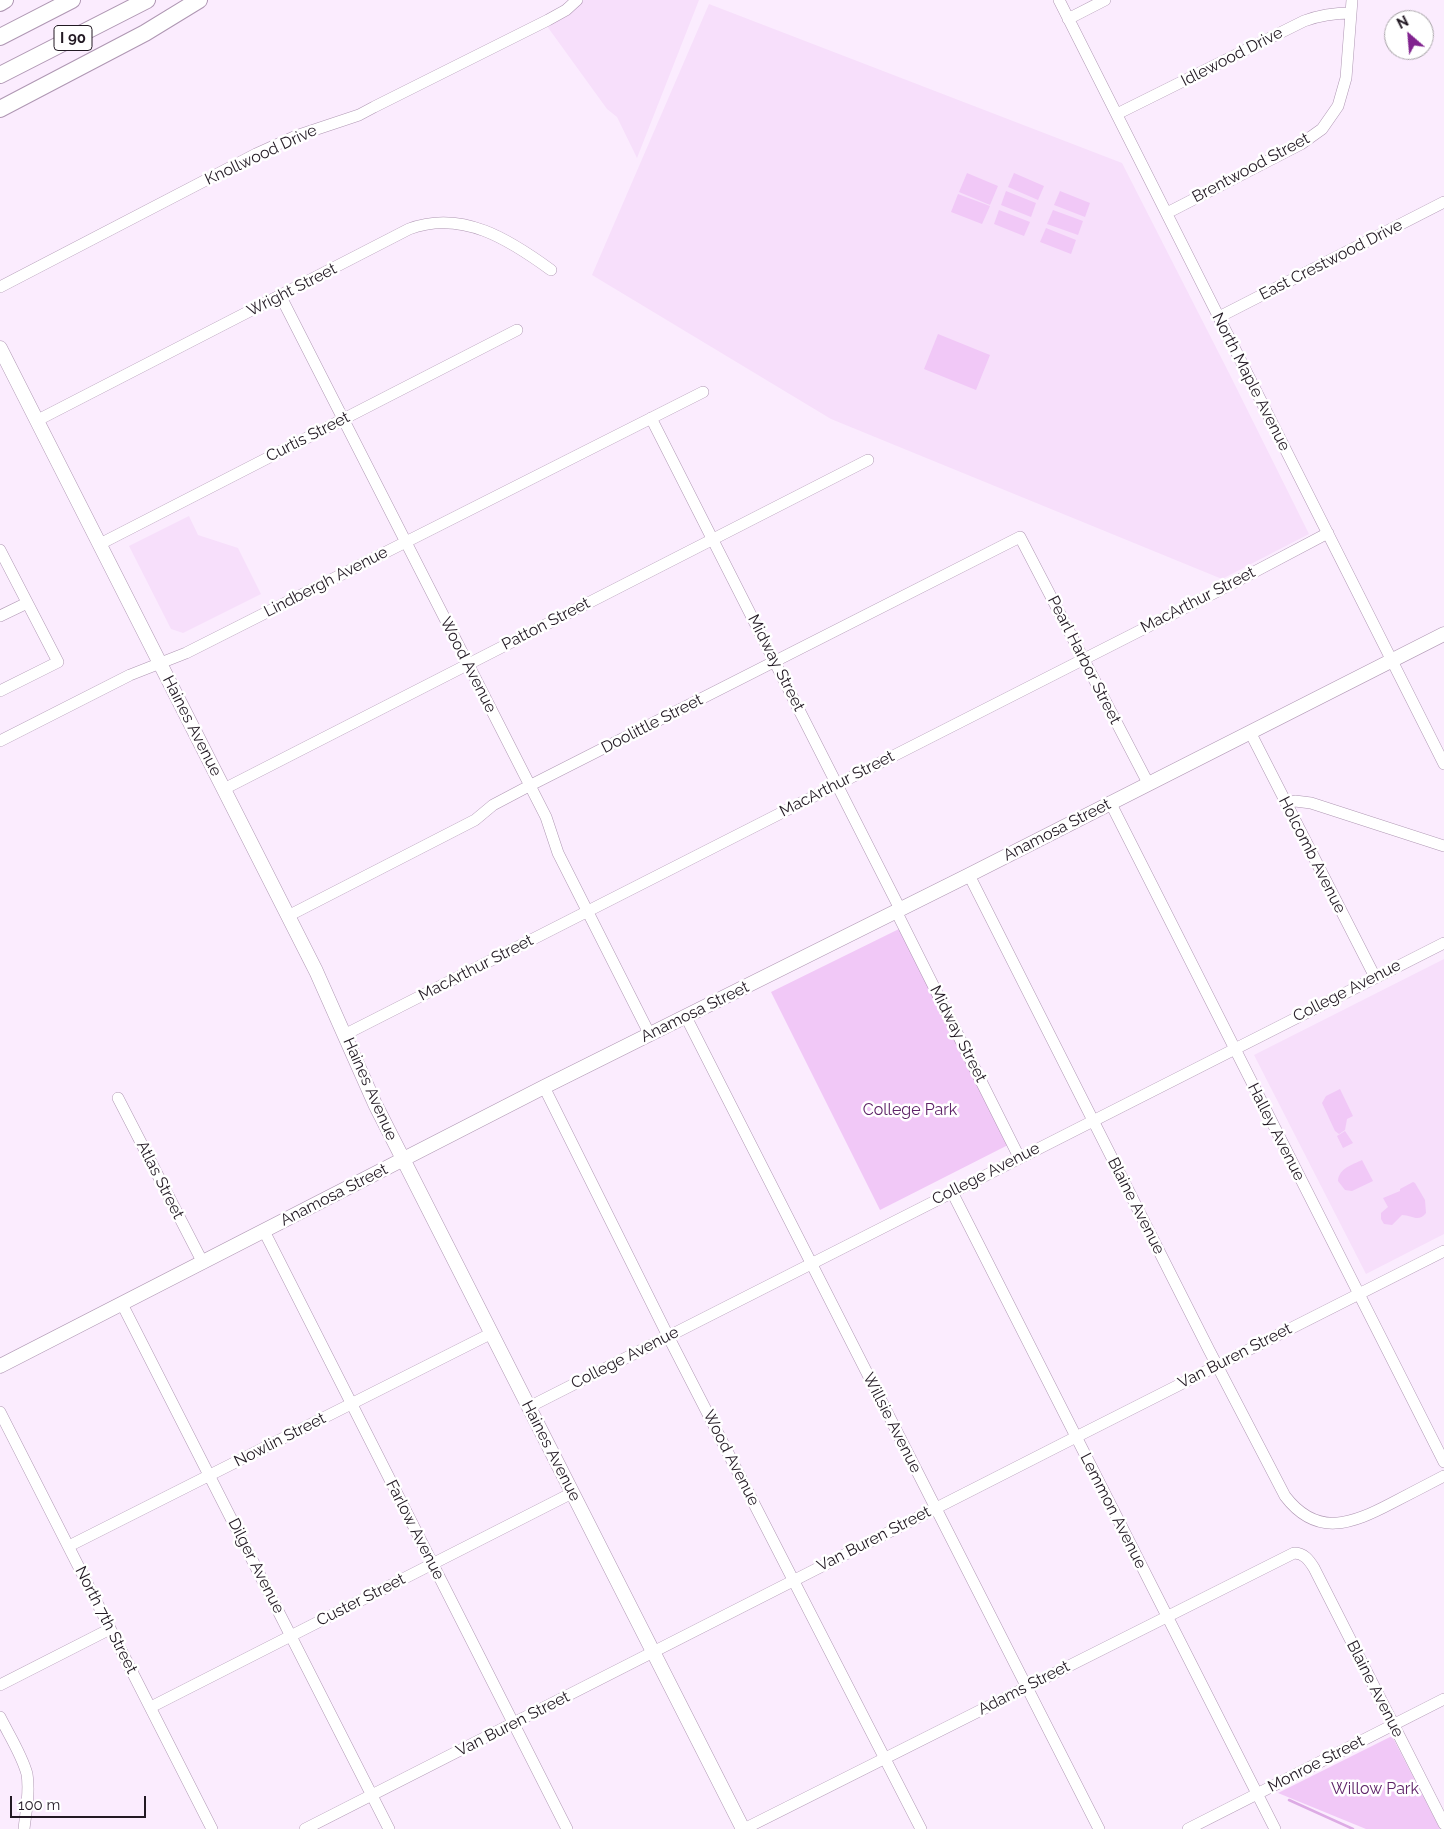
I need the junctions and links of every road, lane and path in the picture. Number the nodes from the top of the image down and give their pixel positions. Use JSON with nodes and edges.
{"nodes":[{"id":1,"x":5,"y":0,"type":"edge"},
{"id":2,"x":72,"y":0,"type":"edge"},
{"id":3,"x":147,"y":0,"type":"edge"},
{"id":4,"x":200,"y":0,"type":"edge"},
{"id":5,"x":577,"y":0,"type":"edge"},
{"id":6,"x":1059,"y":0,"type":"edge"},
{"id":7,"x":1105,"y":0,"type":"edge"},
{"id":8,"x":1352,"y":0,"type":"edge"},
{"id":9,"x":0,"y":3,"type":"edge"},
{"id":10,"x":1351,"y":13,"type":"junction"},
{"id":11,"x":1068,"y":18,"type":"junction"},
{"id":12,"x":0,"y":37,"type":"edge"},
{"id":13,"x":0,"y":75,"type":"edge"},
{"id":14,"x":0,"y":109,"type":"edge"},
{"id":15,"x":1117,"y":114,"type":"junction"},
{"id":16,"x":1444,"y":202,"type":"edge"},
{"id":17,"x":1167,"y":213,"type":"junction"},
{"id":18,"x":551,"y":270,"type":"dead end"},
{"id":19,"x":0,"y":287,"type":"edge"},
{"id":20,"x":281,"y":297,"type":"junction"},
{"id":21,"x":1218,"y":317,"type":"junction"},
{"id":22,"x":517,"y":330,"type":"dead end"},
{"id":23,"x":0,"y":348,"type":"edge"},
{"id":24,"x":703,"y":392,"type":"dead end"},
{"id":25,"x":343,"y":418,"type":"junction"},
{"id":26,"x":651,"y":418,"type":"junction"},
{"id":27,"x":36,"y":421,"type":"junction"},
{"id":28,"x":868,"y":460,"type":"dead end"},
{"id":29,"x":1328,"y":533,"type":"junction"},
{"id":30,"x":1020,"y":537,"type":"joint"},
{"id":31,"x":712,"y":539,"type":"junction"},
{"id":32,"x":406,"y":541,"type":"junction"},
{"id":33,"x":100,"y":544,"type":"junction"},
{"id":34,"x":0,"y":550,"type":"edge"},
{"id":35,"x":27,"y":603,"type":"junction"},
{"id":36,"x":0,"y":616,"type":"edge"},
{"id":37,"x":1444,"y":634,"type":"edge"},
{"id":38,"x":1083,"y":659,"type":"junction"},
{"id":39,"x":1392,"y":660,"type":"junction"},
{"id":40,"x":775,"y":662,"type":"junction"},
{"id":41,"x":160,"y":664,"type":"junction"},
{"id":42,"x":468,"y":664,"type":"junction"},
{"id":43,"x":0,"y":691,"type":"edge"},
{"id":44,"x":1250,"y":732,"type":"junction"},
{"id":45,"x":0,"y":742,"type":"edge"},
{"id":46,"x":1444,"y":764,"type":"edge"},
{"id":47,"x":838,"y":783,"type":"junction"},
{"id":48,"x":1148,"y":783,"type":"junction"},
{"id":49,"x":529,"y":786,"type":"junction"},
{"id":50,"x":224,"y":789,"type":"junction"},
{"id":51,"x":1110,"y":802,"type":"junction"},
{"id":52,"x":1286,"y":803,"type":"junction"},
{"id":53,"x":1444,"y":846,"type":"edge"},
{"id":54,"x":968,"y":875,"type":"junction"},
{"id":55,"x":898,"y":910,"type":"junction"},
{"id":56,"x":587,"y":911,"type":"junction"},
{"id":57,"x":288,"y":916,"type":"junction"},
{"id":58,"x":1444,"y":943,"type":"edge"},
{"id":59,"x":1375,"y":977,"type":"junction"},
{"id":60,"x":686,"y":1017,"type":"junction"},
{"id":61,"x":346,"y":1034,"type":"junction"},
{"id":62,"x":650,"y":1035,"type":"junction"},
{"id":63,"x":1234,"y":1048,"type":"junction"},
{"id":64,"x":544,"y":1087,"type":"junction"},
{"id":65,"x":118,"y":1098,"type":"dead end"},
{"id":66,"x":1093,"y":1120,"type":"junction"},
{"id":67,"x":1019,"y":1157,"type":"junction"},
{"id":68,"x":403,"y":1159,"type":"junction"},
{"id":69,"x":952,"y":1192,"type":"junction"},
{"id":70,"x":264,"y":1231,"type":"junction"},
{"id":71,"x":1444,"y":1251,"type":"edge"},
{"id":72,"x":202,"y":1262,"type":"junction"},
{"id":73,"x":811,"y":1264,"type":"junction"},
{"id":74,"x":1358,"y":1294,"type":"junction"},
{"id":75,"x":122,"y":1304,"type":"junction"},
{"id":76,"x":492,"y":1333,"type":"junction"},
{"id":77,"x":668,"y":1336,"type":"junction"},
{"id":78,"x":0,"y":1366,"type":"edge"},
{"id":79,"x":1217,"y":1366,"type":"junction"},
{"id":80,"x":351,"y":1404,"type":"junction"},
{"id":81,"x":529,"y":1407,"type":"junction"},
{"id":82,"x":0,"y":1412,"type":"edge"},
{"id":83,"x":1076,"y":1436,"type":"junction"},
{"id":84,"x":1444,"y":1462,"type":"edge"},
{"id":85,"x":209,"y":1476,"type":"junction"},
{"id":86,"x":1444,"y":1476,"type":"edge"},
{"id":87,"x":572,"y":1493,"type":"junction"},
{"id":88,"x":936,"y":1508,"type":"junction"},
{"id":89,"x":69,"y":1546,"type":"junction"},
{"id":90,"x":1304,"y":1555,"type":"joint"},
{"id":91,"x":432,"y":1564,"type":"junction"},
{"id":92,"x":794,"y":1580,"type":"junction"},
{"id":93,"x":1167,"y":1616,"type":"junction"},
{"id":94,"x":110,"y":1628,"type":"junction"},
{"id":95,"x":291,"y":1636,"type":"junction"},
{"id":96,"x":653,"y":1653,"type":"junction"},
{"id":97,"x":0,"y":1685,"type":"edge"},
{"id":98,"x":1026,"y":1686,"type":"junction"},
{"id":99,"x":1444,"y":1699,"type":"edge"},
{"id":100,"x":150,"y":1707,"type":"junction"},
{"id":101,"x":0,"y":1717,"type":"edge"},
{"id":102,"x":513,"y":1724,"type":"junction"},
{"id":103,"x":1393,"y":1725,"type":"junction"},
{"id":104,"x":885,"y":1758,"type":"junction"},
{"id":105,"x":1257,"y":1793,"type":"junction"},
{"id":106,"x":372,"y":1795,"type":"junction"},
{"id":107,"x":1444,"y":1824,"type":"edge"},
{"id":108,"x":24,"y":1829,"type":"edge"},
{"id":109,"x":212,"y":1829,"type":"edge"},
{"id":110,"x":305,"y":1829,"type":"edge"},
{"id":111,"x":389,"y":1829,"type":"edge"},
{"id":112,"x":567,"y":1829,"type":"edge"},
{"id":113,"x":744,"y":1829,"type":"edge"},
{"id":114,"x":921,"y":1829,"type":"edge"},
{"id":115,"x":1099,"y":1829,"type":"edge"},
{"id":116,"x":1188,"y":1829,"type":"edge"},
{"id":117,"x":1276,"y":1829,"type":"edge"}],
"edges":[{"from":1,"to":9,"type":"highway"},
{"from":2,"to":12,"type":"highway","number":"I 90"},
{"from":3,"to":13,"type":"highway","number":"I 90"},
{"from":4,"to":14,"type":"highway"},
{"from":5,"to":19,"type":"street","name":"Knollwood Drive"},
{"from":6,"to":11,"type":"street","name":"North Maple Avenue"},
{"from":7,"to":11,"type":"street"},
{"from":8,"to":10,"type":"street","name":"Brentwood Street"},
{"from":10,"to":15,"type":"street","name":"Idlewood Drive"},
{"from":10,"to":17,"type":"street","name":"Brentwood Street"},
{"from":11,"to":15,"type":"street","name":"North Maple Avenue"},
{"from":15,"to":17,"type":"street","name":"North Maple Avenue"},
{"from":16,"to":21,"type":"street","name":"East Crestwood Drive"},
{"from":17,"to":21,"type":"street","name":"North Maple Avenue"},
{"from":18,"to":20,"type":"street","name":"Wright Street"},
{"from":20,"to":25,"type":"street","name":"Wood Avenue"},
{"from":20,"to":27,"type":"street","name":"Wright Street"},
{"from":21,"to":29,"type":"street","name":"North Maple Avenue"},
{"from":22,"to":25,"type":"street","name":"Curtis Street"},
{"from":23,"to":27,"type":"main road","name":"Haines Avenue"},
{"from":24,"to":26,"type":"street","name":"Lindbergh Avenue"},
{"from":25,"to":32,"type":"street","name":"Wood Avenue"},
{"from":25,"to":33,"type":"street","name":"Curtis Street"},
{"from":26,"to":31,"type":"street","name":"Midway Street"},
{"from":26,"to":32,"type":"street","name":"Lindbergh Avenue"},
{"from":27,"to":33,"type":"main road","name":"Haines Avenue"},
{"from":28,"to":31,"type":"street","name":"Patton Street"},
{"from":29,"to":38,"type":"street","name":"MacArthur Street"},
{"from":29,"to":39,"type":"street","name":"North Maple Avenue"},
{"from":30,"to":38,"type":"street","name":"Pearl Harbor Street"},
{"from":30,"to":40,"type":"street","name":"Doolittle Street"},
{"from":31,"to":40,"type":"street","name":"Midway Street"},
{"from":31,"to":42,"type":"street","name":"Patton Street"},
{"from":32,"to":41,"type":"street","name":"Lindbergh Avenue"},
{"from":32,"to":42,"type":"street","name":"Wood Avenue"},
{"from":33,"to":41,"type":"main road","name":"Haines Avenue"},
{"from":34,"to":35,"type":"street"},
{"from":35,"to":36,"type":"street"},
{"from":35,"to":43,"type":"street"},
{"from":37,"to":39,"type":"main road","name":"Anamosa Street"},
{"from":38,"to":47,"type":"street","name":"MacArthur Street"},
{"from":38,"to":48,"type":"street","name":"Pearl Harbor Street"},
{"from":39,"to":44,"type":"main road","name":"Anamosa Street"},
{"from":39,"to":46,"type":"street","name":"North Maple Avenue"},
{"from":40,"to":47,"type":"street","name":"Midway Street"},
{"from":40,"to":49,"type":"street","name":"Doolittle Street"},
{"from":41,"to":45,"type":"street","name":"Lindbergh Avenue"},
{"from":41,"to":50,"type":"main road","name":"Haines Avenue"},
{"from":42,"to":49,"type":"street","name":"Wood Avenue"},
{"from":42,"to":50,"type":"street","name":"Patton Street"},
{"from":44,"to":48,"type":"main road","name":"Anamosa Street"},
{"from":44,"to":52,"type":"street","name":"Holcomb Avenue"},
{"from":47,"to":55,"type":"street","name":"Midway Street"},
{"from":47,"to":56,"type":"street","name":"MacArthur Street"},
{"from":48,"to":51,"type":"main road","name":"Anamosa Street"},
{"from":49,"to":56,"type":"street","name":"Wood Avenue"},
{"from":49,"to":57,"type":"street","name":"Doolittle Street"},
{"from":50,"to":57,"type":"main road","name":"Haines Avenue"},
{"from":51,"to":54,"type":"main road","name":"Anamosa Street"},
{"from":51,"to":63,"type":"street","name":"Halley Avenue"},
{"from":52,"to":53,"type":"street"},
{"from":52,"to":59,"type":"street","name":"Holcomb Avenue"},
{"from":54,"to":55,"type":"main road","name":"Anamosa Street"},
{"from":54,"to":66,"type":"street","name":"Blaine Avenue"},
{"from":55,"to":60,"type":"main road","name":"Anamosa Street"},
{"from":55,"to":67,"type":"street","name":"Midway Street"},
{"from":56,"to":61,"type":"street","name":"MacArthur Street"},
{"from":56,"to":62,"type":"street","name":"Wood Avenue"},
{"from":57,"to":61,"type":"main road","name":"Haines Avenue"},
{"from":58,"to":59,"type":"street","name":"College Avenue"},
{"from":59,"to":63,"type":"street","name":"College Avenue"},
{"from":60,"to":62,"type":"main road","name":"Anamosa Street"},
{"from":60,"to":73,"type":"street","name":"Willsie Avenue"},
{"from":61,"to":68,"type":"main road","name":"Haines Avenue"},
{"from":62,"to":64,"type":"main road","name":"Anamosa Street"},
{"from":63,"to":66,"type":"street","name":"College Avenue"},
{"from":63,"to":74,"type":"street","name":"Halley Avenue"},
{"from":64,"to":68,"type":"main road","name":"Anamosa Street"},
{"from":64,"to":77,"type":"street","name":"Wood Avenue"},
{"from":65,"to":72,"type":"street","name":"Atlas Street"},
{"from":66,"to":67,"type":"street","name":"College Avenue"},
{"from":66,"to":79,"type":"street","name":"Blaine Avenue"},
{"from":67,"to":69,"type":"street","name":"College Avenue"},
{"from":68,"to":70,"type":"main road","name":"Anamosa Street"},
{"from":68,"to":76,"type":"main road","name":"Haines Avenue"},
{"from":69,"to":73,"type":"street","name":"College Avenue"},
{"from":69,"to":83,"type":"street","name":"Lemmon Avenue"},
{"from":70,"to":72,"type":"main road","name":"Anamosa Street"},
{"from":70,"to":80,"type":"street","name":"Farlow Avenue"},
{"from":71,"to":74,"type":"street","name":"Van Buren Street"},
{"from":72,"to":75,"type":"main road","name":"Anamosa Street"},
{"from":73,"to":77,"type":"street","name":"College Avenue"},
{"from":73,"to":88,"type":"street","name":"Willsie Avenue"},
{"from":74,"to":79,"type":"street","name":"Van Buren Street"},
{"from":74,"to":84,"type":"street","name":"Halley Avenue"},
{"from":75,"to":78,"type":"main road","name":"Anamosa Street"},
{"from":75,"to":85,"type":"street","name":"Dilger Avenue"},
{"from":76,"to":80,"type":"street","name":"Nowlin Street"},
{"from":76,"to":81,"type":"main road","name":"Haines Avenue"},
{"from":77,"to":81,"type":"street","name":"College Avenue"},
{"from":77,"to":92,"type":"street","name":"Wood Avenue"},
{"from":79,"to":83,"type":"street","name":"Van Buren Street"},
{"from":79,"to":86,"type":"street","name":"Blaine Avenue"},
{"from":80,"to":85,"type":"street","name":"Nowlin Street"},
{"from":80,"to":91,"type":"street","name":"Farlow Avenue"},
{"from":81,"to":87,"type":"main road","name":"Haines Avenue"},
{"from":82,"to":89,"type":"street","name":"North 7th Street"},
{"from":83,"to":88,"type":"street","name":"Van Buren Street"},
{"from":83,"to":93,"type":"street","name":"Lemmon Avenue"},
{"from":85,"to":89,"type":"street","name":"Nowlin Street"},
{"from":85,"to":95,"type":"street","name":"Dilger Avenue"},
{"from":87,"to":91,"type":"street","name":"Custer Street"},
{"from":87,"to":96,"type":"main road","name":"Haines Avenue"},
{"from":88,"to":92,"type":"street","name":"Van Buren Street"},
{"from":88,"to":98,"type":"street","name":"Willsie Avenue"},
{"from":89,"to":94,"type":"street","name":"North 7th Street"},
{"from":90,"to":93,"type":"street","name":"Adams Street"},
{"from":90,"to":103,"type":"street","name":"Blaine Avenue"},
{"from":91,"to":95,"type":"street","name":"Custer Street"},
{"from":91,"to":102,"type":"street","name":"Farlow Avenue"},
{"from":92,"to":96,"type":"street","name":"Van Buren Street"},
{"from":92,"to":104,"type":"street","name":"Wood Avenue"},
{"from":93,"to":98,"type":"street","name":"Adams Street"},
{"from":93,"to":105,"type":"street","name":"Lemmon Avenue"},
{"from":94,"to":97,"type":"street"},
{"from":94,"to":100,"type":"street","name":"North 7th Street"},
{"from":95,"to":100,"type":"street","name":"Custer Street"},
{"from":95,"to":106,"type":"street","name":"Dilger Avenue"},
{"from":96,"to":102,"type":"street","name":"Van Buren Street"},
{"from":96,"to":113,"type":"main road","name":"Haines Avenue"},
{"from":98,"to":104,"type":"street","name":"Adams Street"},
{"from":98,"to":115,"type":"street","name":"Willsie Avenue"},
{"from":99,"to":103,"type":"street","name":"Monroe Street"},
{"from":100,"to":109,"type":"street","name":"North 7th Street"},
{"from":101,"to":108,"type":"street"},
{"from":102,"to":106,"type":"street","name":"Van Buren Street"},
{"from":102,"to":112,"type":"street","name":"Farlow Avenue"},
{"from":103,"to":105,"type":"street","name":"Monroe Street"},
{"from":103,"to":107,"type":"street","name":"Blaine Avenue"},
{"from":104,"to":113,"type":"street","name":"Adams Street"},
{"from":104,"to":114,"type":"street","name":"Wood Avenue"},
{"from":105,"to":116,"type":"street","name":"Monroe Street"},
{"from":105,"to":117,"type":"street","name":"Lemmon Avenue"},
{"from":106,"to":110,"type":"street","name":"Van Buren Street"},
{"from":106,"to":111,"type":"street","name":"Dilger Avenue"}]}
